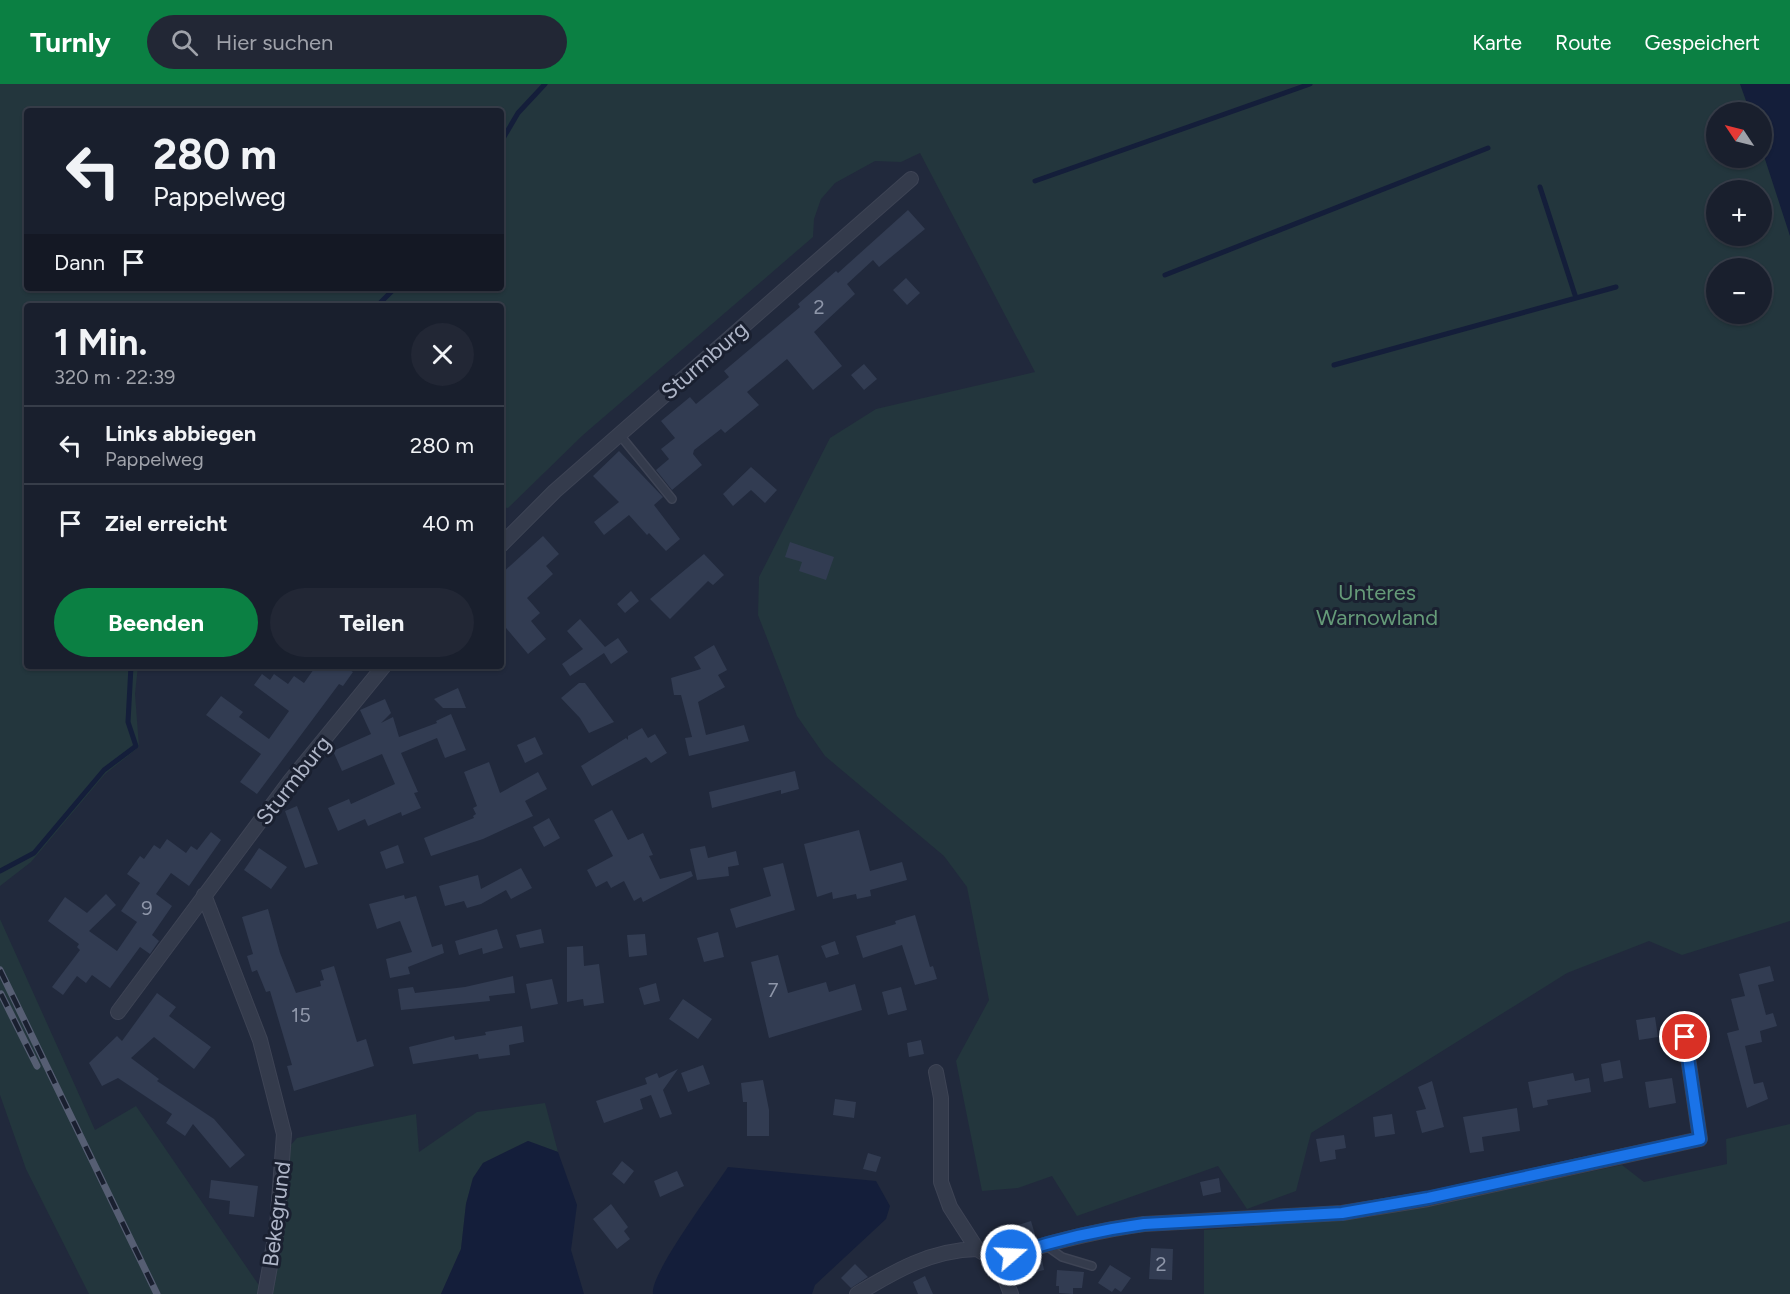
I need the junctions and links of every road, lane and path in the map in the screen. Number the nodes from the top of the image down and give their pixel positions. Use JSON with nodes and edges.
{"nodes":[{"id":1,"x":911,"y":179,"type":"dead end"},
{"id":2,"x":620,"y":434,"type":"junction"},
{"id":3,"x":672,"y":499,"type":"dead end"},
{"id":4,"x":504,"y":542,"type":"edge"},
{"id":5,"x":382,"y":669,"type":"edge"},
{"id":6,"x":204,"y":895,"type":"junction"},
{"id":7,"x":118,"y":1012,"type":"dead end"},
{"id":8,"x":1685,"y":1037,"type":"dead end"},
{"id":9,"x":936,"y":1072,"type":"dead end"},
{"id":10,"x":1043,"y":1244,"type":"junction"},
{"id":11,"x":977,"y":1249,"type":"junction"},
{"id":12,"x":995,"y":1260,"type":"junction"},
{"id":13,"x":1092,"y":1266,"type":"dead end"},
{"id":14,"x":265,"y":1294,"type":"edge"},
{"id":15,"x":857,"y":1294,"type":"edge"},
{"id":16,"x":1011,"y":1294,"type":"edge"}],
"edges":[{"from":1,"to":2,"type":"street","name":"Sturmburg"},
{"from":2,"to":3,"type":"lane"},
{"from":2,"to":4,"type":"street","name":"Sturmburg"},
{"from":5,"to":6,"type":"street","name":"Sturmburg"},
{"from":6,"to":7,"type":"street","name":"Sturmburg"},
{"from":6,"to":14,"type":"street","name":"Bekegrund"},
{"from":8,"to":10,"type":"street"},
{"from":9,"to":11,"type":"street"},
{"from":10,"to":12,"type":"street"},
{"from":10,"to":13,"type":"lane"},
{"from":11,"to":12,"type":"street"},
{"from":11,"to":15,"type":"street"},
{"from":12,"to":16,"type":"street"}]}
